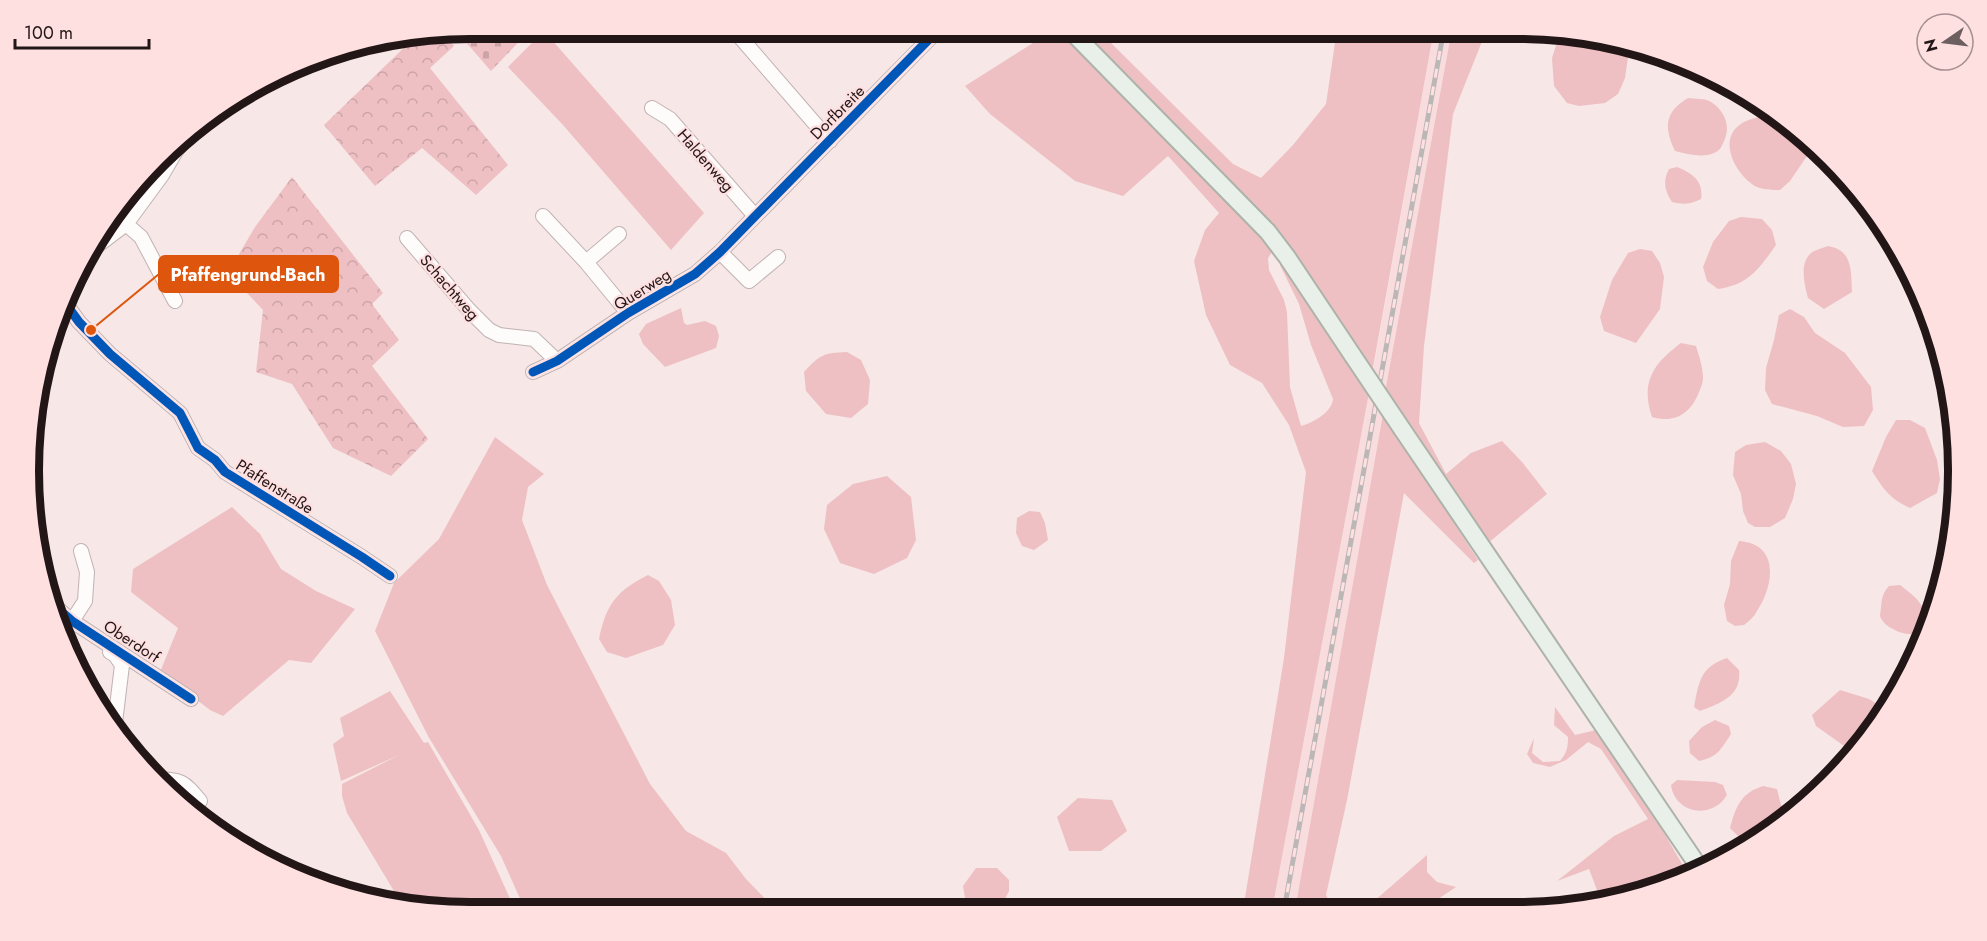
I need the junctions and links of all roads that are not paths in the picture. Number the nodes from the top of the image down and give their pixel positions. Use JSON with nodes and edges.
{"nodes":[{"id":1,"x":742,"y":39,"type":"edge"},
{"id":2,"x":928,"y":39,"type":"edge"},
{"id":3,"x":1080,"y":39,"type":"edge"},
{"id":4,"x":652,"y":108,"type":"dead end"},
{"id":5,"x":830,"y":141,"type":"junction"},
{"id":6,"x":171,"y":160,"type":"edge"},
{"id":7,"x":543,"y":216,"type":"dead end"},
{"id":8,"x":755,"y":216,"type":"junction"},
{"id":9,"x":126,"y":224,"type":"junction"},
{"id":10,"x":619,"y":234,"type":"dead end"},
{"id":11,"x":108,"y":238,"type":"edge"},
{"id":12,"x":407,"y":238,"type":"dead end"},
{"id":13,"x":720,"y":252,"type":"junction"},
{"id":14,"x":778,"y":257,"type":"dead end"},
{"id":15,"x":586,"y":262,"type":"junction"},
{"id":16,"x":175,"y":301,"type":"dead end"},
{"id":17,"x":70,"y":311,"type":"edge"},
{"id":18,"x":628,"y":313,"type":"junction"},
{"id":19,"x":557,"y":361,"type":"junction"},
{"id":20,"x":533,"y":372,"type":"dead end"},
{"id":21,"x":81,"y":551,"type":"dead end"},
{"id":22,"x":390,"y":576,"type":"dead end"},
{"id":23,"x":64,"y":613,"type":"edge"},
{"id":24,"x":74,"y":622,"type":"junction"},
{"id":25,"x":191,"y":699,"type":"dead end"},
{"id":26,"x":116,"y":716,"type":"edge"},
{"id":27,"x":169,"y":779,"type":"edge"},
{"id":28,"x":200,"y":801,"type":"dead end"},
{"id":29,"x":1696,"y":863,"type":"edge"}],
"edges":[{"from":1,"to":5,"type":"street","name":"Dorfbreite"},
{"from":2,"to":5,"type":"street","name":"Dorfbreite"},
{"from":3,"to":29,"type":"main road","bridge":true},
{"from":4,"to":8,"type":"street","name":"Haldenweg"},
{"from":5,"to":8,"type":"street","name":"Dorfbreite"},
{"from":6,"to":9,"type":"street"},
{"from":7,"to":15,"type":"street"},
{"from":8,"to":13,"type":"street","name":"Querweg"},
{"from":9,"to":11,"type":"street"},
{"from":9,"to":16,"type":"street"},
{"from":10,"to":15,"type":"street"},
{"from":12,"to":19,"type":"street","name":"Schachtweg"},
{"from":13,"to":14,"type":"street"},
{"from":13,"to":18,"type":"street","name":"Querweg"},
{"from":15,"to":18,"type":"street"},
{"from":17,"to":22,"type":"street","name":"Pfaffenstraße"},
{"from":18,"to":19,"type":"street","name":"Querweg"},
{"from":19,"to":20,"type":"street","name":"Querweg"},
{"from":21,"to":24,"type":"street"},
{"from":23,"to":24,"type":"street","name":"Oberdorf"},
{"from":24,"to":25,"type":"street","name":"Oberdorf"},
{"from":24,"to":26,"type":"street"},
{"from":27,"to":28,"type":"street"}]}
